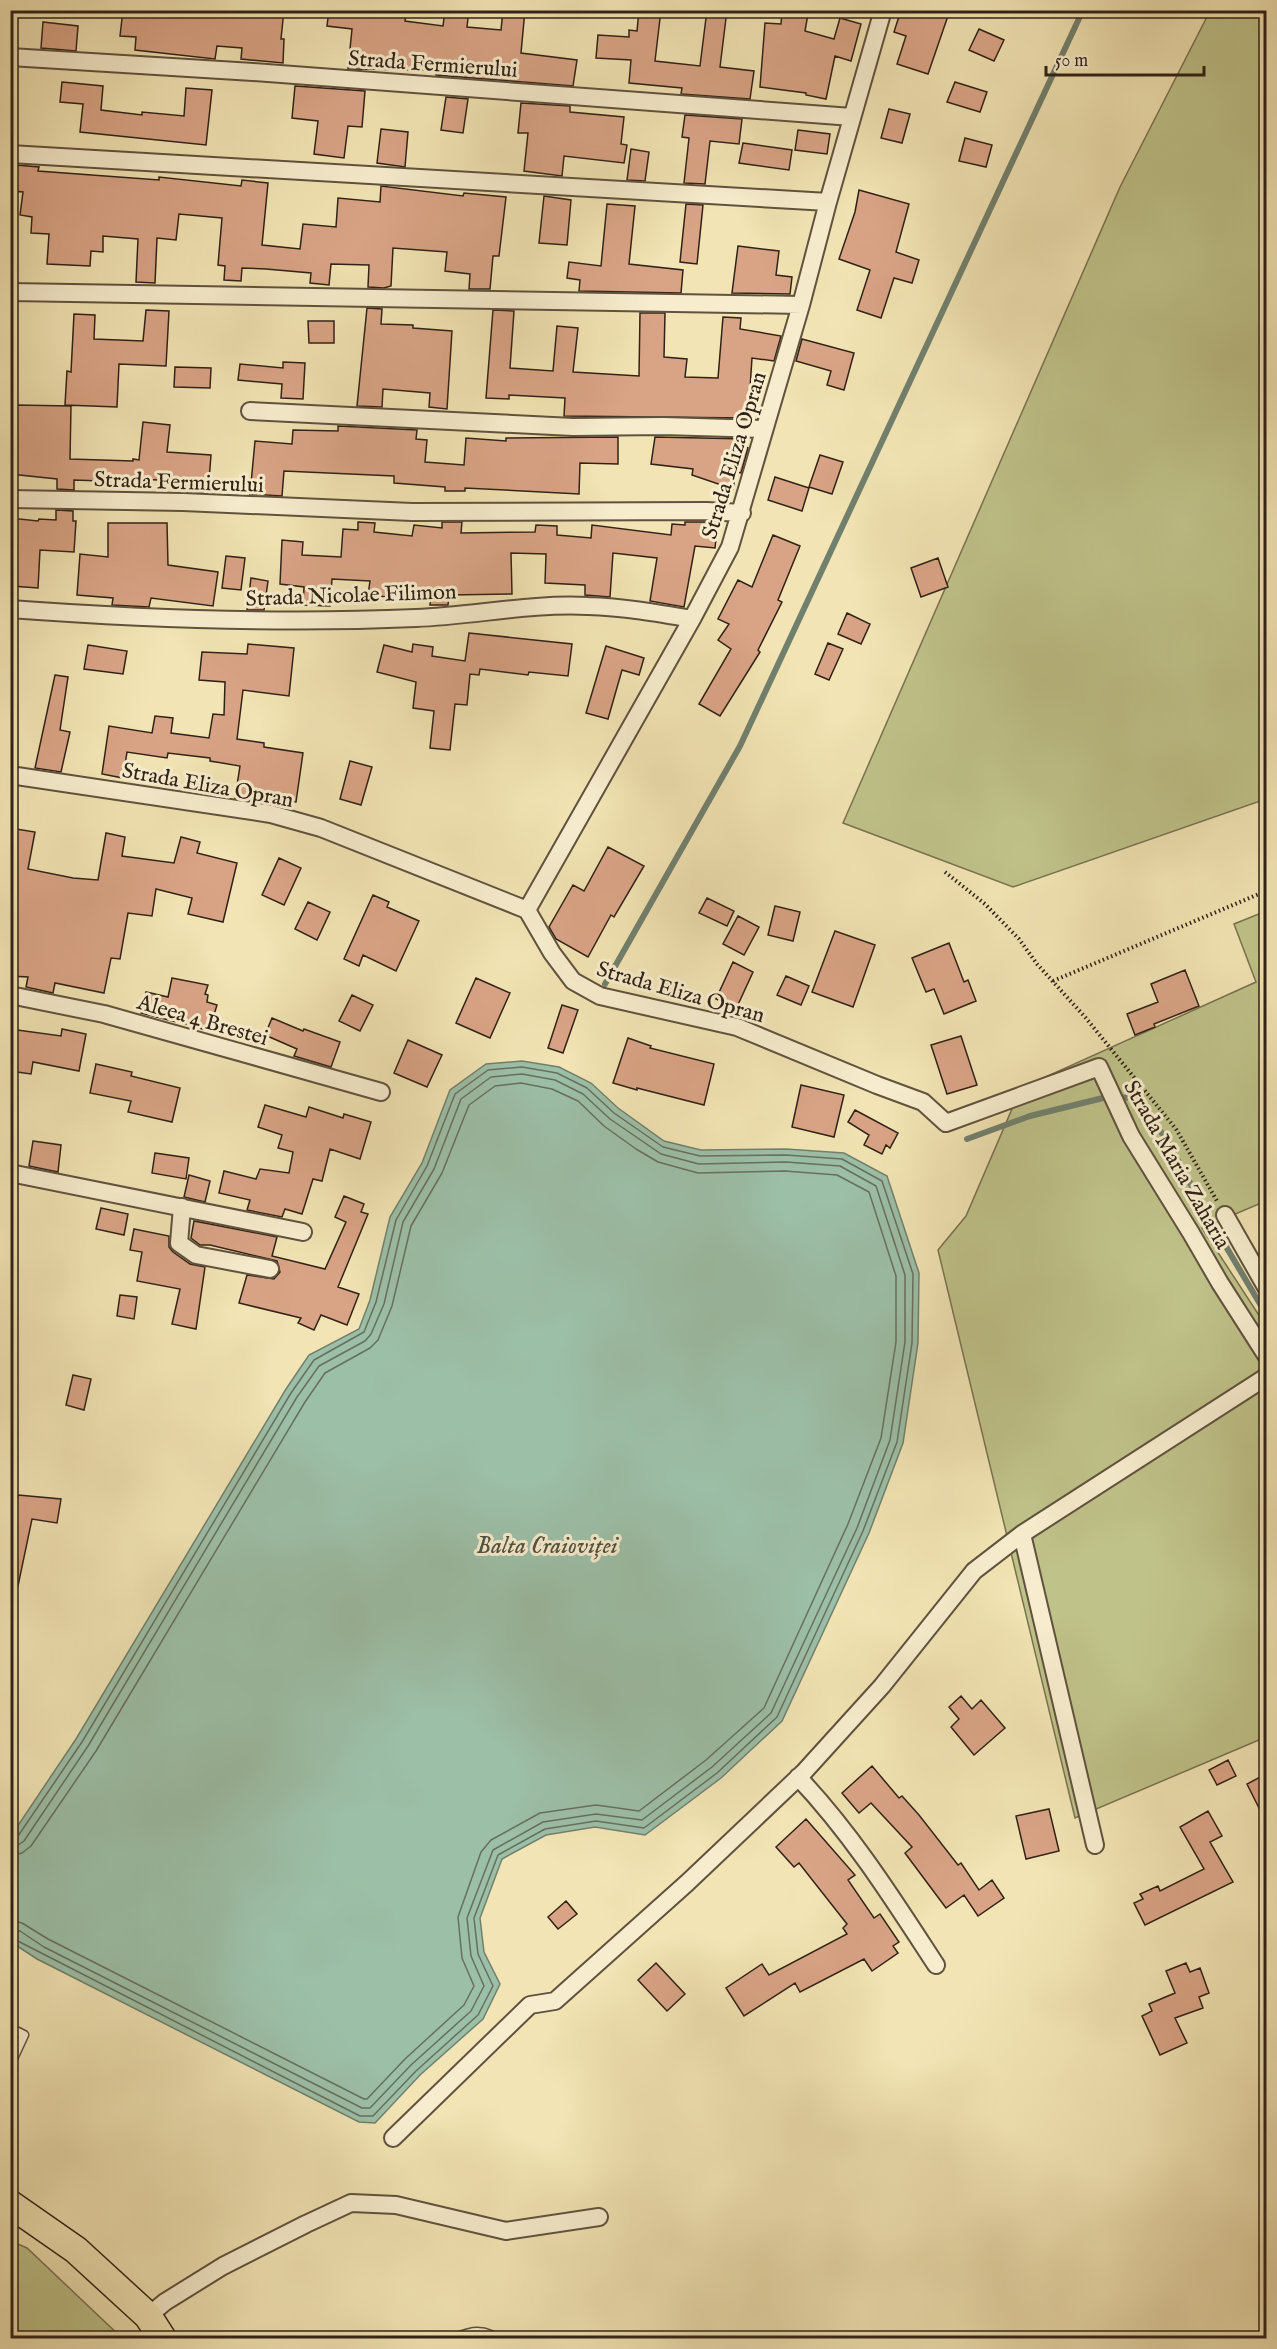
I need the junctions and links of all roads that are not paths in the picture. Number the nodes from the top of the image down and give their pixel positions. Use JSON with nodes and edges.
{"nodes":[{"id":1,"x":882,"y":10,"type":"edge"},
{"id":2,"x":10,"y":57,"type":"edge"},
{"id":3,"x":852,"y":117,"type":"junction"},
{"id":4,"x":10,"y":154,"type":"edge"},
{"id":5,"x":828,"y":202,"type":"junction"},
{"id":6,"x":10,"y":292,"type":"edge"},
{"id":7,"x":801,"y":305,"type":"junction"},
{"id":8,"x":250,"y":411,"type":"dead end"},
{"id":9,"x":764,"y":429,"type":"junction"},
{"id":10,"x":10,"y":500,"type":"edge"},
{"id":11,"x":742,"y":513,"type":"junction"},
{"id":12,"x":10,"y":609,"type":"edge"},
{"id":13,"x":692,"y":619,"type":"junction"},
{"id":14,"x":10,"y":775,"type":"edge"},
{"id":15,"x":527,"y":910,"type":"junction"},
{"id":16,"x":10,"y":994,"type":"edge"},
{"id":17,"x":381,"y":1092,"type":"dead end"},
{"id":18,"x":923,"y":1102,"type":"joint"},
{"id":19,"x":10,"y":1173,"type":"edge"},
{"id":20,"x":182,"y":1207,"type":"junction"},
{"id":21,"x":1225,"y":1215,"type":"road end"},
{"id":22,"x":303,"y":1232,"type":"dead end"},
{"id":23,"x":270,"y":1269,"type":"dead end"},
{"id":24,"x":1266,"y":1287,"type":"edge"},
{"id":25,"x":1266,"y":1355,"type":"edge"},
{"id":26,"x":1266,"y":1377,"type":"edge"},
{"id":27,"x":1022,"y":1534,"type":"junction"},
{"id":28,"x":798,"y":1777,"type":"junction"},
{"id":29,"x":1095,"y":1845,"type":"dead end"},
{"id":30,"x":936,"y":1965,"type":"dead end"},
{"id":31,"x":10,"y":2028,"type":"edge"},
{"id":32,"x":10,"y":2065,"type":"edge"},
{"id":33,"x":393,"y":2138,"type":"dead end"},
{"id":34,"x":10,"y":2204,"type":"edge"},
{"id":35,"x":599,"y":2217,"type":"dead end"},
{"id":36,"x":148,"y":2316,"type":"junction"},
{"id":37,"x":162,"y":2338,"type":"edge"},
{"id":38,"x":455,"y":2338,"type":"edge"},
{"id":39,"x":493,"y":2338,"type":"edge"}],
"edges":[{"from":1,"to":3,"type":"street","name":"Strada Eliza Opran"},
{"from":2,"to":3,"type":"street","name":"Strada Fermierului"},
{"from":3,"to":5,"type":"street","name":"Strada Eliza Opran"},
{"from":4,"to":5,"type":"street"},
{"from":5,"to":7,"type":"street","name":"Strada Eliza Opran"},
{"from":6,"to":7,"type":"street"},
{"from":7,"to":9,"type":"street","name":"Strada Eliza Opran"},
{"from":8,"to":9,"type":"street"},
{"from":9,"to":11,"type":"street","name":"Strada Eliza Opran"},
{"from":10,"to":11,"type":"street","name":"Strada Fermierului"},
{"from":11,"to":13,"type":"street","name":"Strada Eliza Opran"},
{"from":12,"to":13,"type":"street","name":"Strada Nicolae Filimon"},
{"from":13,"to":15,"type":"street","name":"Strada Eliza Opran"},
{"from":14,"to":15,"type":"street","name":"Strada Eliza Opran"},
{"from":15,"to":18,"type":"street","name":"Strada Eliza Opran"},
{"from":16,"to":17,"type":"street","name":"Aleea 4 Brestei"},
{"from":18,"to":25,"type":"street","name":"Strada Maria Zaharia"},
{"from":19,"to":20,"type":"street"},
{"from":20,"to":22,"type":"street"},
{"from":20,"to":23,"type":"street"},
{"from":21,"to":24,"type":"street"},
{"from":26,"to":27,"type":"street"},
{"from":27,"to":28,"type":"street"},
{"from":27,"to":29,"type":"street"},
{"from":28,"to":30,"type":"street"},
{"from":28,"to":33,"type":"street"},
{"from":31,"to":32,"type":"lane"},
{"from":34,"to":36,"type":"main road"},
{"from":35,"to":36,"type":"street"},
{"from":36,"to":37,"type":"main road"},
{"from":38,"to":39,"type":"lane"}]}
